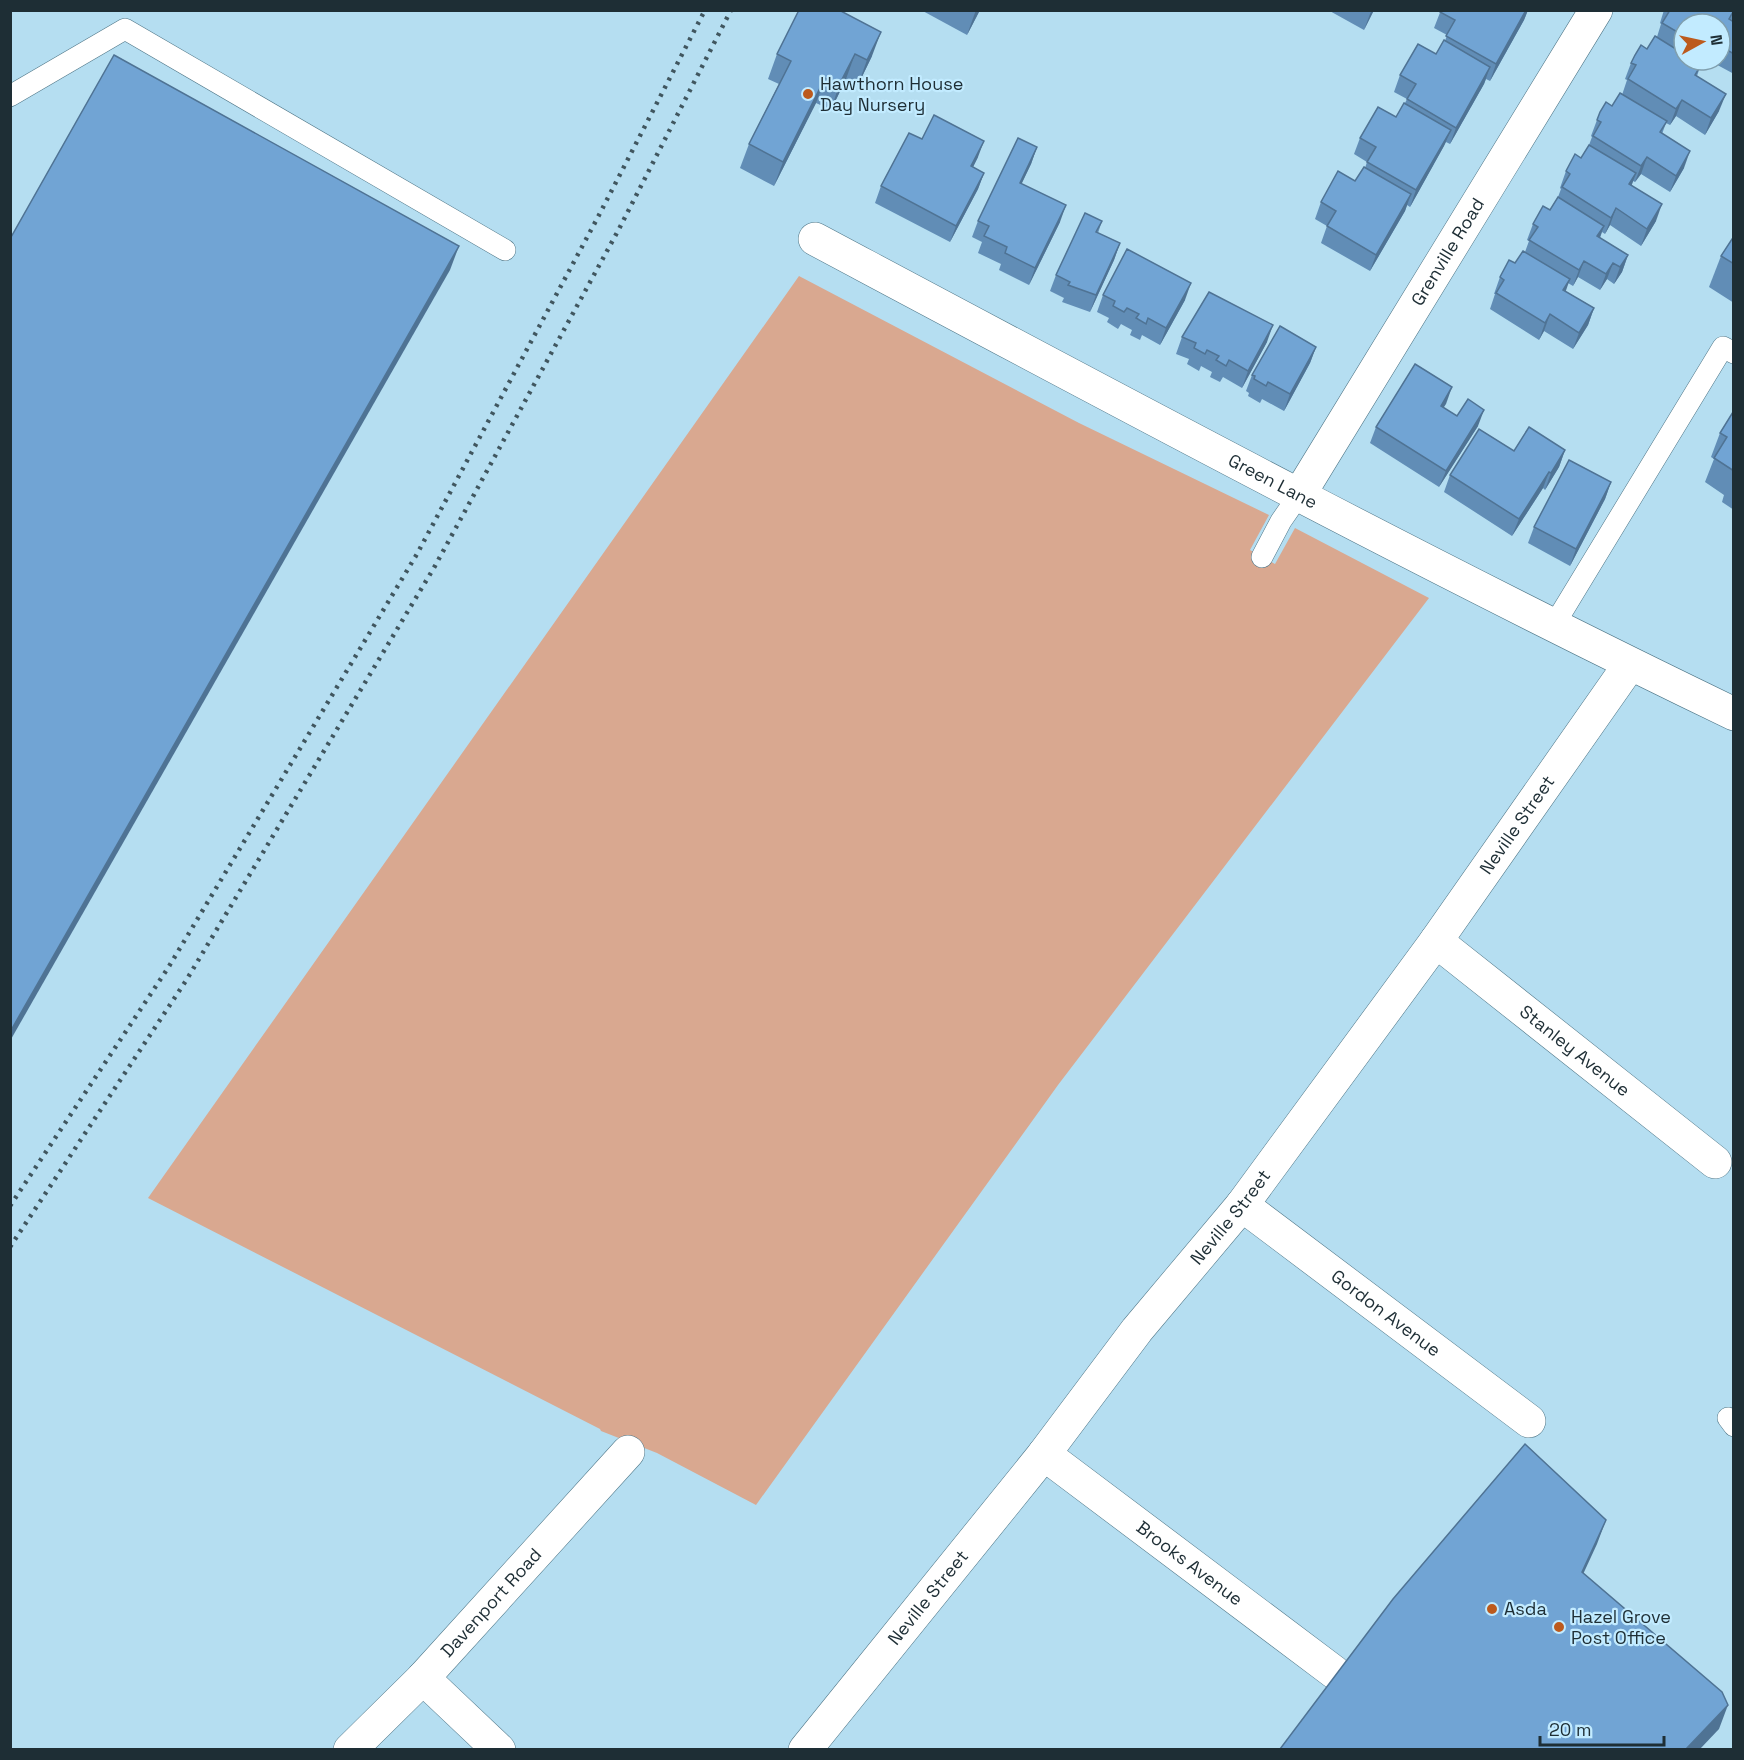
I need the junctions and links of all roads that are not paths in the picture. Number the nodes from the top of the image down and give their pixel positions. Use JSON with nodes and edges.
{"nodes":[{"id":1,"x":1590,"y":12,"type":"edge"},
{"id":2,"x":10,"y":96,"type":"edge"},
{"id":3,"x":815,"y":239,"type":"dead end"},
{"id":4,"x":506,"y":250,"type":"dead end"},
{"id":5,"x":1734,"y":353,"type":"edge"},
{"id":6,"x":1299,"y":495,"type":"junction"},
{"id":7,"x":1262,"y":557,"type":"dead end"},
{"id":8,"x":1554,"y":625,"type":"junction"},
{"id":9,"x":1630,"y":664,"type":"junction"},
{"id":10,"x":1734,"y":714,"type":"edge"},
{"id":11,"x":1436,"y":940,"type":"junction"},
{"id":12,"x":1715,"y":1161,"type":"dead end"},
{"id":13,"x":1242,"y":1205,"type":"junction"},
{"id":14,"x":1529,"y":1420,"type":"dead end"},
{"id":15,"x":628,"y":1452,"type":"dead end"},
{"id":16,"x":1044,"y":1454,"type":"junction"},
{"id":17,"x":1334,"y":1672,"type":"dead end"},
{"id":18,"x":423,"y":1678,"type":"junction"},
{"id":19,"x":350,"y":1749,"type":"edge"},
{"id":20,"x":499,"y":1749,"type":"edge"},
{"id":21,"x":805,"y":1749,"type":"edge"}],
"edges":[{"from":1,"to":6,"type":"street","name":"Grenville Road"},
{"from":2,"to":4,"type":"lane"},
{"from":3,"to":6,"type":"street","name":"Green Lane"},
{"from":5,"to":8,"type":"lane"},
{"from":6,"to":7,"type":"lane"},
{"from":6,"to":8,"type":"street","name":"Green Lane"},
{"from":8,"to":9,"type":"street","name":"Green Lane"},
{"from":9,"to":10,"type":"street","name":"Green Lane"},
{"from":9,"to":11,"type":"street","name":"Neville Street"},
{"from":11,"to":12,"type":"street","name":"Stanley Avenue"},
{"from":11,"to":13,"type":"street","name":"Neville Street"},
{"from":13,"to":14,"type":"street","name":"Gordon Avenue"},
{"from":13,"to":16,"type":"street","name":"Neville Street"},
{"from":15,"to":18,"type":"street","name":"Davenport Road"},
{"from":16,"to":17,"type":"street","name":"Brooks Avenue"},
{"from":16,"to":21,"type":"street","name":"Neville Street"},
{"from":18,"to":19,"type":"street","name":"Davenport Road"},
{"from":18,"to":20,"type":"street"}]}
